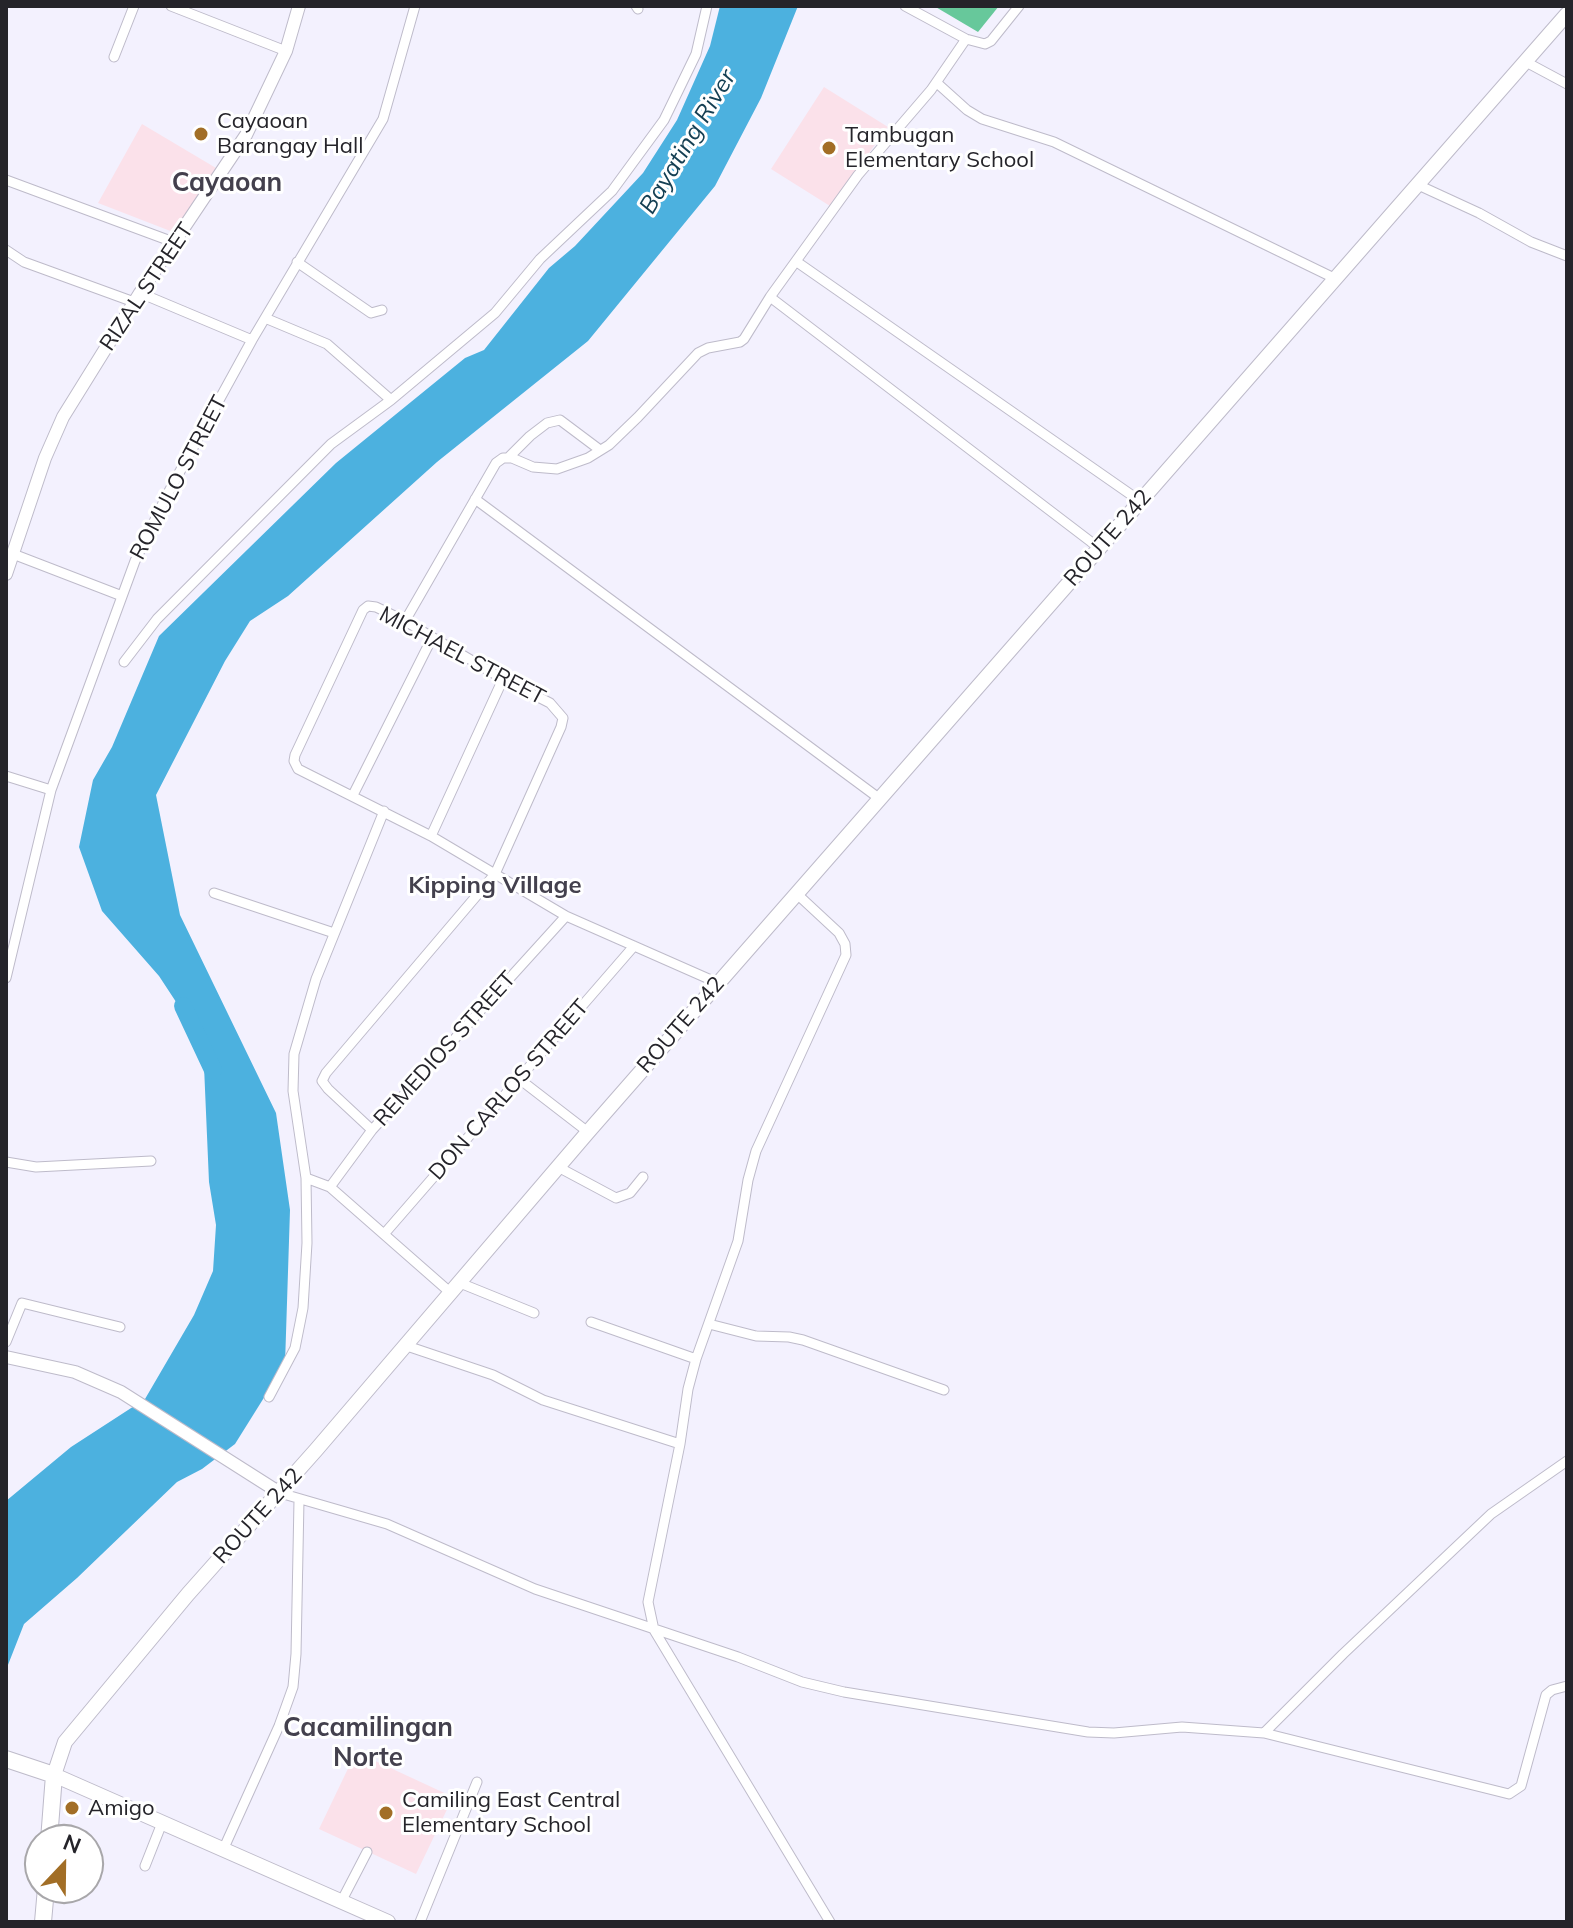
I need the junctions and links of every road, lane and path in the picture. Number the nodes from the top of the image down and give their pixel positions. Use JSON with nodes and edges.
{"nodes":[{"id":1,"x":134,"y":6,"type":"edge"},
{"id":2,"x":171,"y":6,"type":"edge"},
{"id":3,"x":299,"y":6,"type":"edge"},
{"id":4,"x":415,"y":6,"type":"edge"},
{"id":5,"x":707,"y":6,"type":"edge"},
{"id":6,"x":905,"y":6,"type":"edge"},
{"id":7,"x":1019,"y":6,"type":"edge"},
{"id":8,"x":1567,"y":14,"type":"edge"},
{"id":9,"x":966,"y":39,"type":"junction"},
{"id":10,"x":286,"y":51,"type":"junction"},
{"id":11,"x":114,"y":57,"type":"dead end"},
{"id":12,"x":1526,"y":62,"type":"junction"},
{"id":13,"x":937,"y":83,"type":"junction"},
{"id":14,"x":1567,"y":84,"type":"edge"},
{"id":15,"x":6,"y":180,"type":"edge"},
{"id":16,"x":1416,"y":184,"type":"junction"},
{"id":17,"x":176,"y":243,"type":"junction"},
{"id":18,"x":6,"y":250,"type":"edge"},
{"id":19,"x":1567,"y":256,"type":"edge"},
{"id":20,"x":297,"y":262,"type":"junction"},
{"id":21,"x":797,"y":262,"type":"junction"},
{"id":22,"x":1334,"y":278,"type":"junction"},
{"id":23,"x":137,"y":297,"type":"junction"},
{"id":24,"x":770,"y":297,"type":"junction"},
{"id":25,"x":382,"y":310,"type":"dead end"},
{"id":26,"x":265,"y":318,"type":"junction"},
{"id":27,"x":252,"y":340,"type":"junction"},
{"id":28,"x":391,"y":400,"type":"junction"},
{"id":29,"x":600,"y":450,"type":"junction"},
{"id":30,"x":508,"y":458,"type":"junction"},
{"id":31,"x":475,"y":499,"type":"junction"},
{"id":32,"x":1140,"y":501,"type":"junction"},
{"id":33,"x":11,"y":545,"type":"edge"},
{"id":34,"x":1099,"y":548,"type":"junction"},
{"id":35,"x":6,"y":574,"type":"edge"},
{"id":36,"x":122,"y":596,"type":"junction"},
{"id":37,"x":405,"y":621,"type":"junction"},
{"id":38,"x":432,"y":638,"type":"junction"},
{"id":39,"x":124,"y":662,"type":"dead end"},
{"id":40,"x":503,"y":679,"type":"junction"},
{"id":41,"x":6,"y":776,"type":"edge"},
{"id":42,"x":51,"y":790,"type":"junction"},
{"id":43,"x":353,"y":795,"type":"junction"},
{"id":44,"x":880,"y":799,"type":"junction"},
{"id":45,"x":384,"y":811,"type":"junction"},
{"id":46,"x":431,"y":836,"type":"junction"},
{"id":47,"x":495,"y":874,"type":"junction"},
{"id":48,"x":214,"y":893,"type":"dead end"},
{"id":49,"x":797,"y":894,"type":"junction"},
{"id":50,"x":566,"y":916,"type":"junction"},
{"id":51,"x":334,"y":933,"type":"junction"},
{"id":52,"x":634,"y":946,"type":"junction"},
{"id":53,"x":8,"y":966,"type":"edge"},
{"id":54,"x":6,"y":978,"type":"edge"},
{"id":55,"x":718,"y":983,"type":"junction"},
{"id":56,"x":518,"y":1078,"type":"junction"},
{"id":57,"x":372,"y":1130,"type":"junction"},
{"id":58,"x":588,"y":1132,"type":"junction"},
{"id":59,"x":151,"y":1161,"type":"dead end"},
{"id":60,"x":6,"y":1162,"type":"edge"},
{"id":61,"x":558,"y":1167,"type":"junction"},
{"id":62,"x":643,"y":1177,"type":"dead end"},
{"id":63,"x":306,"y":1178,"type":"junction"},
{"id":64,"x":330,"y":1187,"type":"junction"},
{"id":65,"x":385,"y":1233,"type":"junction"},
{"id":66,"x":456,"y":1288,"type":"junction"},
{"id":67,"x":534,"y":1313,"type":"dead end"},
{"id":68,"x":591,"y":1322,"type":"dead end"},
{"id":69,"x":709,"y":1324,"type":"junction"},
{"id":70,"x":120,"y":1327,"type":"dead end"},
{"id":71,"x":6,"y":1342,"type":"edge"},
{"id":72,"x":407,"y":1346,"type":"junction"},
{"id":73,"x":6,"y":1357,"type":"edge"},
{"id":74,"x":696,"y":1359,"type":"junction"},
{"id":75,"x":944,"y":1390,"type":"dead end"},
{"id":76,"x":269,"y":1397,"type":"dead end"},
{"id":77,"x":680,"y":1444,"type":"junction"},
{"id":78,"x":1567,"y":1461,"type":"edge"},
{"id":79,"x":280,"y":1493,"type":"junction"},
{"id":80,"x":299,"y":1500,"type":"junction"},
{"id":81,"x":654,"y":1630,"type":"junction"},
{"id":82,"x":1567,"y":1686,"type":"edge"},
{"id":83,"x":1264,"y":1733,"type":"junction"},
{"id":84,"x":6,"y":1759,"type":"edge"},
{"id":85,"x":54,"y":1775,"type":"junction"},
{"id":86,"x":477,"y":1782,"type":"dead end"},
{"id":87,"x":162,"y":1823,"type":"junction"},
{"id":88,"x":50,"y":1824,"type":"edge"},
{"id":89,"x":223,"y":1850,"type":"junction"},
{"id":90,"x":367,"y":1852,"type":"dead end"},
{"id":91,"x":145,"y":1866,"type":"dead end"},
{"id":92,"x":341,"y":1902,"type":"junction"},
{"id":93,"x":388,"y":1922,"type":"edge"},
{"id":94,"x":420,"y":1922,"type":"edge"},
{"id":95,"x":830,"y":1922,"type":"edge"}],
"edges":[{"from":1,"to":11,"type":"street"},
{"from":2,"to":10,"type":"street"},
{"from":3,"to":10,"type":"street","name":"RIZAL STREET"},
{"from":4,"to":20,"type":"street","name":"ROMULO STREET"},
{"from":5,"to":28,"type":"street"},
{"from":6,"to":9,"type":"street"},
{"from":7,"to":9,"type":"street"},
{"from":8,"to":12,"type":"main road","name":"ROUTE 242"},
{"from":9,"to":13,"type":"street"},
{"from":10,"to":17,"type":"street","name":"RIZAL STREET"},
{"from":12,"to":14,"type":"street"},
{"from":12,"to":16,"type":"main road","name":"ROUTE 242"},
{"from":13,"to":21,"type":"street"},
{"from":13,"to":22,"type":"street"},
{"from":15,"to":17,"type":"street"},
{"from":16,"to":19,"type":"street"},
{"from":16,"to":22,"type":"main road","name":"ROUTE 242"},
{"from":17,"to":23,"type":"street","name":"RIZAL STREET"},
{"from":18,"to":23,"type":"street"},
{"from":20,"to":25,"type":"street"},
{"from":20,"to":26,"type":"street","name":"ROMULO STREET"},
{"from":21,"to":24,"type":"street"},
{"from":21,"to":32,"type":"street"},
{"from":22,"to":32,"type":"main road","name":"ROUTE 242"},
{"from":23,"to":27,"type":"street"},
{"from":23,"to":33,"type":"street","name":"RIZAL STREET"},
{"from":24,"to":29,"type":"street"},
{"from":24,"to":34,"type":"street"},
{"from":26,"to":27,"type":"street","name":"ROMULO STREET"},
{"from":26,"to":28,"type":"street"},
{"from":27,"to":36,"type":"street","name":"ROMULO STREET"},
{"from":28,"to":39,"type":"street"},
{"from":29,"to":30,"type":"street"},
{"from":29,"to":30,"type":"street"},
{"from":30,"to":31,"type":"street"},
{"from":31,"to":37,"type":"street"},
{"from":31,"to":44,"type":"street"},
{"from":32,"to":34,"type":"main road","name":"ROUTE 242"},
{"from":33,"to":35,"type":"street","name":"RIZAL STREET"},
{"from":33,"to":36,"type":"street"},
{"from":34,"to":44,"type":"main road","name":"ROUTE 242"},
{"from":36,"to":42,"type":"street","name":"ROMULO STREET"},
{"from":37,"to":38,"type":"street","name":"MICHAEL STREET"},
{"from":37,"to":43,"type":"street","name":"MICHAEL STREET"},
{"from":38,"to":40,"type":"street","name":"MICHAEL STREET"},
{"from":38,"to":43,"type":"street"},
{"from":40,"to":46,"type":"street"},
{"from":40,"to":47,"type":"street","name":"MICHAEL STREET"},
{"from":41,"to":42,"type":"street"},
{"from":42,"to":53,"type":"street","name":"ROMULO STREET"},
{"from":43,"to":45,"type":"street"},
{"from":44,"to":49,"type":"main road","name":"ROUTE 242"},
{"from":45,"to":46,"type":"street"},
{"from":45,"to":51,"type":"street"},
{"from":46,"to":47,"type":"street"},
{"from":47,"to":50,"type":"street"},
{"from":47,"to":57,"type":"street"},
{"from":48,"to":51,"type":"street"},
{"from":49,"to":55,"type":"main road","name":"ROUTE 242"},
{"from":49,"to":69,"type":"street"},
{"from":50,"to":52,"type":"street"},
{"from":50,"to":57,"type":"street","name":"REMEDIOS STREET"},
{"from":51,"to":63,"type":"street"},
{"from":52,"to":55,"type":"street"},
{"from":52,"to":56,"type":"street","name":"DON CARLOS STREET"},
{"from":53,"to":54,"type":"street","name":"ROMULO STREET"},
{"from":55,"to":58,"type":"main road","name":"ROUTE 242"},
{"from":56,"to":58,"type":"street"},
{"from":56,"to":65,"type":"street","name":"DON CARLOS STREET"},
{"from":57,"to":64,"type":"street","name":"REMEDIOS STREET"},
{"from":58,"to":61,"type":"main road","name":"ROUTE 242"},
{"from":59,"to":60,"type":"street"},
{"from":61,"to":62,"type":"street"},
{"from":61,"to":66,"type":"main road","name":"ROUTE 242"},
{"from":63,"to":64,"type":"street"},
{"from":63,"to":76,"type":"street"},
{"from":64,"to":65,"type":"street"},
{"from":65,"to":66,"type":"street"},
{"from":66,"to":67,"type":"street"},
{"from":66,"to":72,"type":"main road","name":"ROUTE 242"},
{"from":68,"to":74,"type":"street"},
{"from":69,"to":74,"type":"street"},
{"from":69,"to":75,"type":"street"},
{"from":70,"to":71,"type":"street"},
{"from":72,"to":77,"type":"street"},
{"from":72,"to":79,"type":"main road","name":"ROUTE 242"},
{"from":73,"to":79,"type":"street"},
{"from":74,"to":77,"type":"street"},
{"from":77,"to":81,"type":"street"},
{"from":78,"to":83,"type":"street"},
{"from":79,"to":80,"type":"street"},
{"from":79,"to":85,"type":"main road","name":"ROUTE 242"},
{"from":80,"to":81,"type":"street"},
{"from":80,"to":89,"type":"street"},
{"from":81,"to":83,"type":"street"},
{"from":81,"to":95,"type":"street"},
{"from":82,"to":83,"type":"street"},
{"from":84,"to":85,"type":"highway"},
{"from":85,"to":87,"type":"main road"},
{"from":85,"to":88,"type":"highway"},
{"from":86,"to":94,"type":"street"},
{"from":87,"to":89,"type":"main road"},
{"from":87,"to":91,"type":"street"},
{"from":89,"to":92,"type":"main road"},
{"from":90,"to":92,"type":"street"},
{"from":92,"to":93,"type":"main road"}]}
